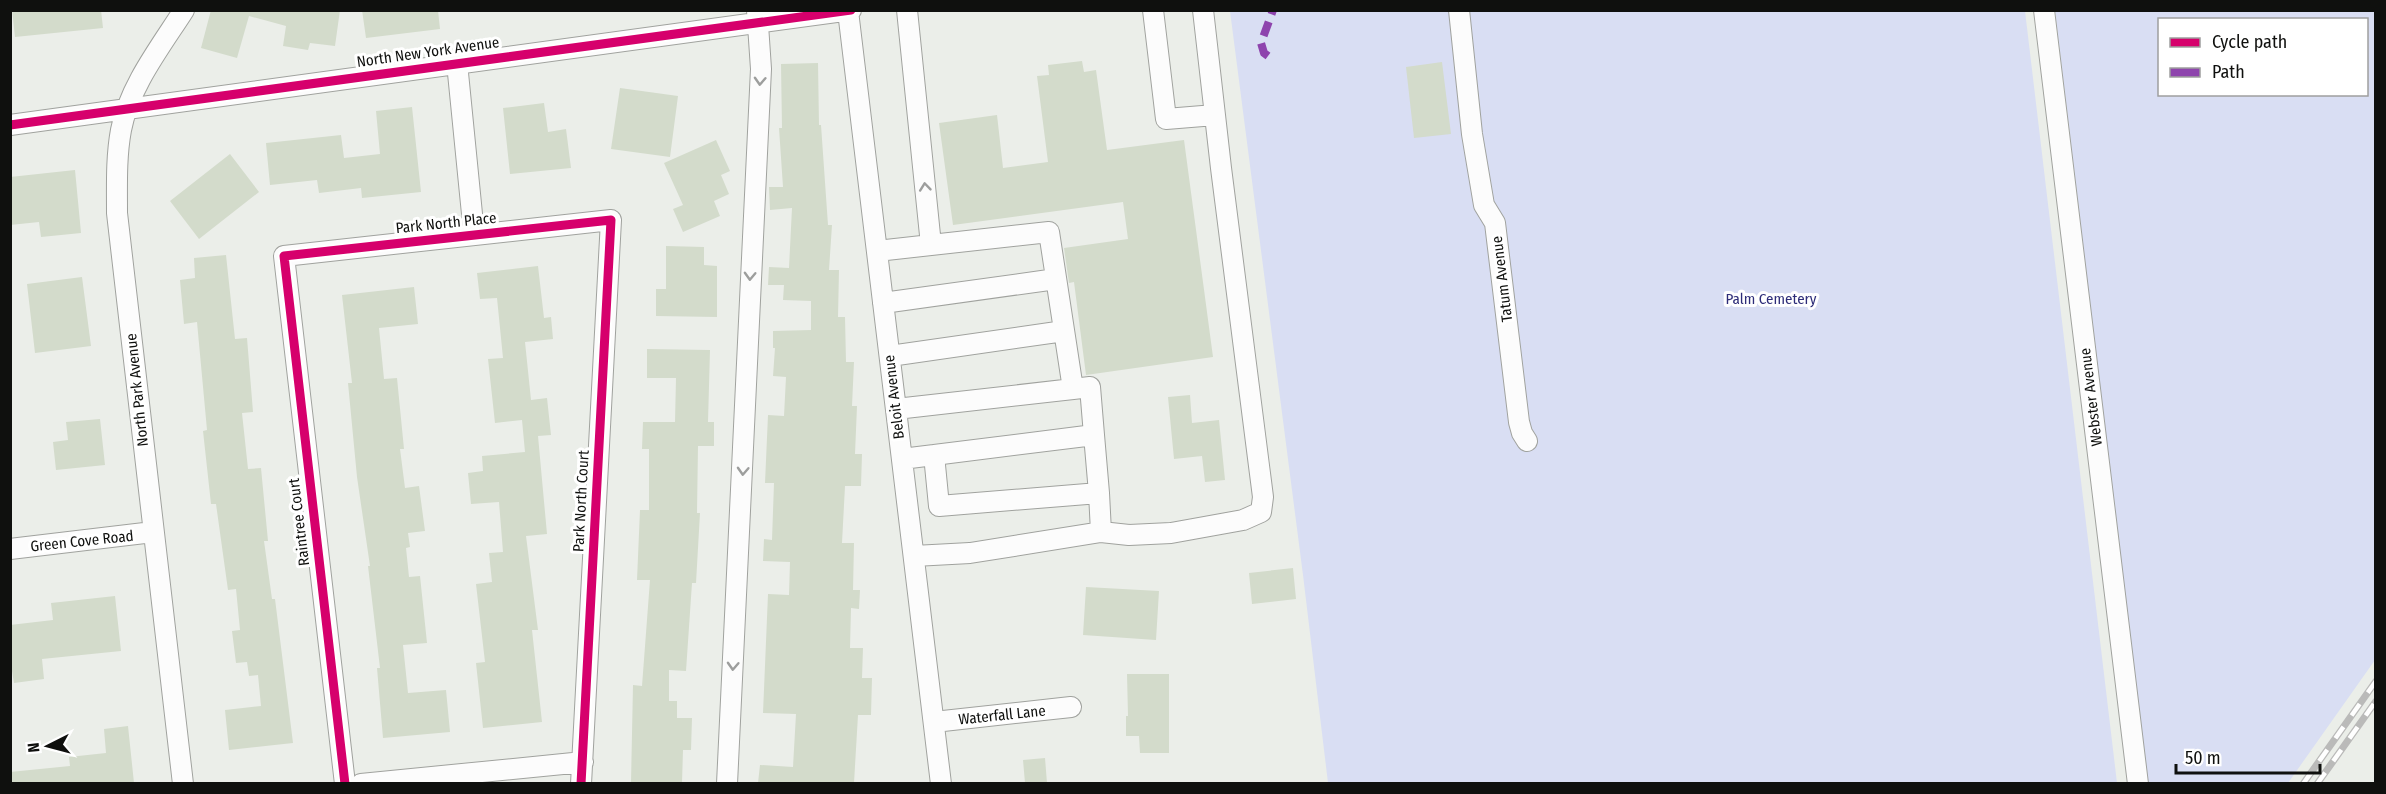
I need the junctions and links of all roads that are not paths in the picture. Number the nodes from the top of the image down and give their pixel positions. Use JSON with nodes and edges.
{"nodes":[{"id":1,"x":184,"y":10,"type":"edge"},
{"id":2,"x":907,"y":10,"type":"edge"},
{"id":3,"x":1153,"y":10,"type":"edge"},
{"id":4,"x":1203,"y":10,"type":"edge"},
{"id":5,"x":1459,"y":10,"type":"edge"},
{"id":6,"x":2044,"y":10,"type":"edge"},
{"id":7,"x":849,"y":11,"type":"edge"},
{"id":8,"x":757,"y":17,"type":"edge"},
{"id":9,"x":457,"y":63,"type":"junction"},
{"id":10,"x":128,"y":109,"type":"junction"},
{"id":11,"x":1215,"y":115,"type":"junction"},
{"id":12,"x":10,"y":125,"type":"edge"},
{"id":13,"x":611,"y":220,"type":"joint"},
{"id":14,"x":474,"y":234,"type":"junction"},
{"id":15,"x":931,"y":245,"type":"junction"},
{"id":16,"x":877,"y":251,"type":"junction"},
{"id":17,"x":284,"y":256,"type":"joint"},
{"id":18,"x":1056,"y":279,"type":"junction"},
{"id":19,"x":883,"y":303,"type":"junction"},
{"id":20,"x":1064,"y":331,"type":"junction"},
{"id":21,"x":890,"y":356,"type":"junction"},
{"id":22,"x":1073,"y":389,"type":"junction"},
{"id":23,"x":896,"y":409,"type":"junction"},
{"id":24,"x":1094,"y":435,"type":"junction"},
{"id":25,"x":1527,"y":441,"type":"dead end"},
{"id":26,"x":934,"y":455,"type":"junction"},
{"id":27,"x":902,"y":459,"type":"junction"},
{"id":28,"x":1099,"y":493,"type":"junction"},
{"id":29,"x":153,"y":532,"type":"junction"},
{"id":30,"x":1101,"y":532,"type":"junction"},
{"id":31,"x":10,"y":549,"type":"edge"},
{"id":32,"x":914,"y":556,"type":"junction"},
{"id":33,"x":1071,"y":707,"type":"dead end"},
{"id":34,"x":934,"y":722,"type":"junction"},
{"id":35,"x":583,"y":762,"type":"junction"},
{"id":36,"x":183,"y":783,"type":"edge"},
{"id":37,"x":345,"y":783,"type":"edge"},
{"id":38,"x":361,"y":783,"type":"edge"},
{"id":39,"x":581,"y":783,"type":"edge"},
{"id":40,"x":727,"y":783,"type":"edge"},
{"id":41,"x":941,"y":783,"type":"edge"},
{"id":42,"x":2138,"y":783,"type":"edge"}],
"edges":[{"from":1,"to":10,"type":"street","name":"North Park Avenue"},
{"from":15,"to":2,"type":"street","one_way":true},
{"from":3,"to":11,"type":"street"},
{"from":4,"to":11,"type":"street"},
{"from":5,"to":25,"type":"street","name":"Tatum Avenue"},
{"from":6,"to":42,"type":"street","name":"Webster Avenue"},
{"from":7,"to":8,"type":"street","name":"North New York Avenue"},
{"from":7,"to":16,"type":"street","name":"Beloit Avenue"},
{"from":8,"to":9,"type":"street","name":"North New York Avenue"},
{"from":8,"to":40,"type":"street","one_way":true},
{"from":9,"to":10,"type":"street","name":"North New York Avenue"},
{"from":9,"to":14,"type":"street","name":"Park North Place"},
{"from":10,"to":12,"type":"street","name":"North New York Avenue"},
{"from":10,"to":29,"type":"street","name":"North Park Avenue"},
{"from":11,"to":30,"type":"street"},
{"from":13,"to":14,"type":"street","name":"Park North Place"},
{"from":13,"to":35,"type":"street","name":"Park North Court"},
{"from":14,"to":17,"type":"street","name":"Park North Place"},
{"from":15,"to":16,"type":"street"},
{"from":15,"to":18,"type":"street"},
{"from":16,"to":19,"type":"street","name":"Beloit Avenue"},
{"from":17,"to":37,"type":"street","name":"Raintree Court"},
{"from":18,"to":19,"type":"street"},
{"from":18,"to":20,"type":"street"},
{"from":19,"to":21,"type":"street","name":"Beloit Avenue"},
{"from":20,"to":21,"type":"street"},
{"from":20,"to":22,"type":"street"},
{"from":21,"to":23,"type":"street","name":"Beloit Avenue"},
{"from":22,"to":23,"type":"street"},
{"from":22,"to":24,"type":"street"},
{"from":23,"to":27,"type":"street","name":"Beloit Avenue"},
{"from":24,"to":26,"type":"street"},
{"from":24,"to":28,"type":"street"},
{"from":26,"to":27,"type":"street"},
{"from":26,"to":28,"type":"street"},
{"from":27,"to":32,"type":"street","name":"Beloit Avenue"},
{"from":28,"to":30,"type":"street"},
{"from":29,"to":31,"type":"street","name":"Green Cove Road"},
{"from":29,"to":36,"type":"street","name":"North Park Avenue"},
{"from":30,"to":32,"type":"street"},
{"from":32,"to":34,"type":"street","name":"Beloit Avenue"},
{"from":33,"to":34,"type":"street","name":"Waterfall Lane"},
{"from":34,"to":41,"type":"street","name":"Beloit Avenue"},
{"from":35,"to":38,"type":"street"},
{"from":35,"to":39,"type":"street","name":"Park North Court"}]}
